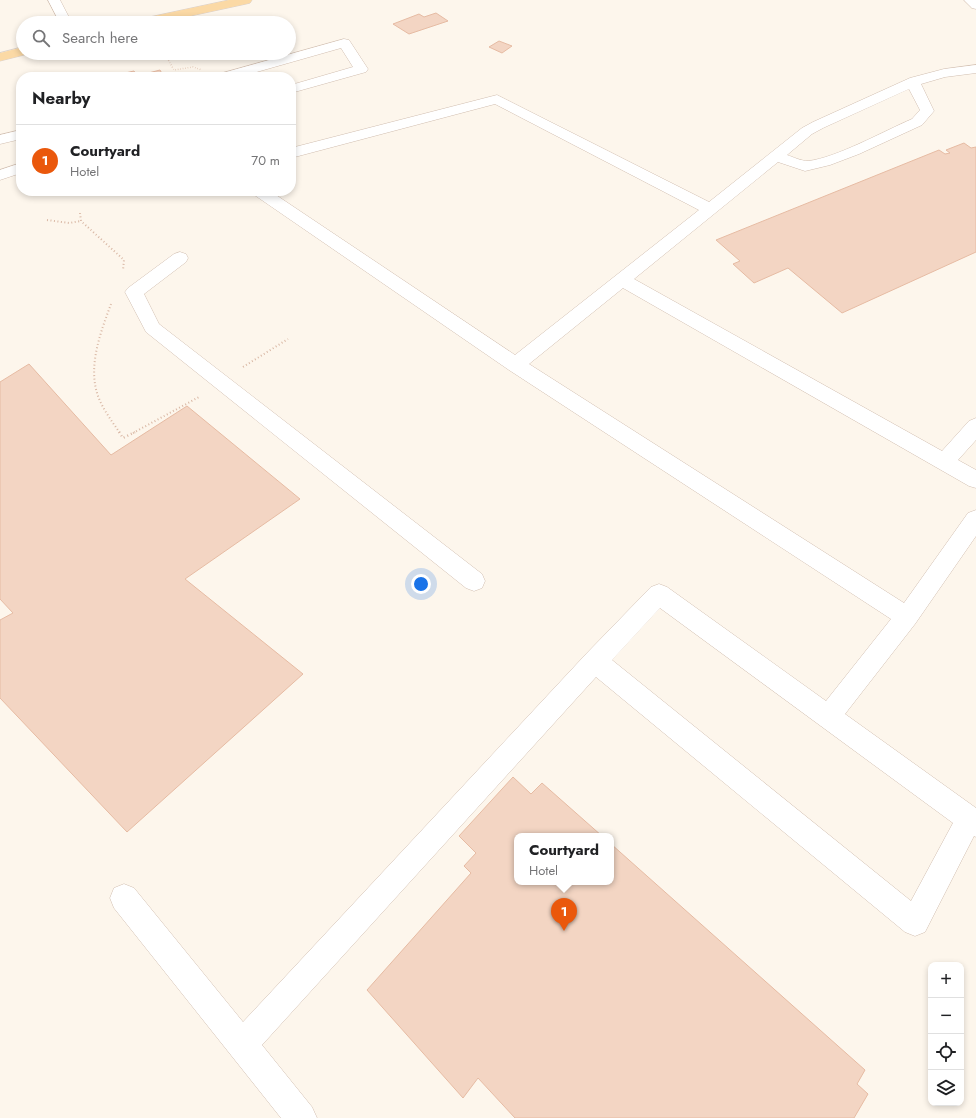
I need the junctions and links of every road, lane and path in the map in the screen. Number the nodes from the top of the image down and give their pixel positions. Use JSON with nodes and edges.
{"nodes":[{"id":1,"x":54,"y":0,"type":"edge"},
{"id":2,"x":246,"y":0,"type":"edge"},
{"id":3,"x":970,"y":0,"type":"edge"},
{"id":4,"x":976,"y":5,"type":"edge"},
{"id":5,"x":62,"y":16,"type":"edge"},
{"id":6,"x":172,"y":16,"type":"edge"},
{"id":7,"x":16,"y":53,"type":"edge"},
{"id":8,"x":296,"y":56,"type":"edge"},
{"id":9,"x":0,"y":57,"type":"edge"},
{"id":10,"x":168,"y":60,"type":"edge"},
{"id":11,"x":284,"y":60,"type":"edge"},
{"id":12,"x":976,"y":69,"type":"edge"},
{"id":13,"x":208,"y":72,"type":"edge"},
{"id":14,"x":241,"y":72,"type":"edge"},
{"id":15,"x":913,"y":82,"type":"junction"},
{"id":16,"x":296,"y":88,"type":"edge"},
{"id":17,"x":16,"y":135,"type":"edge"},
{"id":18,"x":0,"y":140,"type":"edge"},
{"id":19,"x":296,"y":152,"type":"edge"},
{"id":20,"x":776,"y":156,"type":"junction"},
{"id":21,"x":16,"y":169,"type":"edge"},
{"id":22,"x":0,"y":174,"type":"edge"},
{"id":23,"x":266,"y":196,"type":"edge"},
{"id":24,"x":710,"y":209,"type":"junction"},
{"id":25,"x":80,"y":213,"type":"dead end"},
{"id":26,"x":47,"y":220,"type":"dead end"},
{"id":27,"x":82,"y":221,"type":"junction"},
{"id":28,"x":180,"y":258,"type":"dead end"},
{"id":29,"x":152,"y":279,"type":"junction"},
{"id":30,"x":623,"y":280,"type":"junction"},
{"id":31,"x":111,"y":304,"type":"dead end"},
{"id":32,"x":288,"y":339,"type":"dead end"},
{"id":33,"x":516,"y":366,"type":"junction"},
{"id":34,"x":220,"y":382,"type":"junction"},
{"id":35,"x":976,"y":426,"type":"edge"},
{"id":36,"x":945,"y":462,"type":"junction"},
{"id":37,"x":976,"y":480,"type":"edge"},
{"id":38,"x":976,"y":519,"type":"edge"},
{"id":39,"x":474,"y":581,"type":"dead end"},
{"id":40,"x":907,"y":617,"type":"junction"},
{"id":41,"x":594,"y":661,"type":"junction"},
{"id":42,"x":828,"y":717,"type":"junction"},
{"id":43,"x":973,"y":822,"type":"edge"},
{"id":44,"x":124,"y":898,"type":"dead end"},
{"id":45,"x":242,"y":1045,"type":"junction"},
{"id":46,"x":301,"y":1118,"type":"edge"}],
"edges":[{"from":1,"to":5,"type":"street"},
{"from":2,"to":6,"type":"main road"},
{"from":3,"to":4,"type":"street"},
{"from":7,"to":9,"type":"main road"},
{"from":8,"to":16,"type":"street"},
{"from":10,"to":13,"type":"path"},
{"from":11,"to":14,"type":"street"},
{"from":12,"to":15,"type":"street"},
{"from":15,"to":20,"type":"street"},
{"from":15,"to":20,"type":"street"},
{"from":17,"to":18,"type":"street"},
{"from":19,"to":24,"type":"street"},
{"from":20,"to":24,"type":"street"},
{"from":21,"to":22,"type":"street"},
{"from":23,"to":33,"type":"street"},
{"from":24,"to":30,"type":"street"},
{"from":25,"to":27,"type":"path"},
{"from":26,"to":27,"type":"path"},
{"from":27,"to":29,"type":"path"},
{"from":28,"to":29,"type":"street"},
{"from":29,"to":34,"type":"street"},
{"from":30,"to":33,"type":"street"},
{"from":30,"to":36,"type":"street"},
{"from":31,"to":34,"type":"path"},
{"from":32,"to":34,"type":"path"},
{"from":33,"to":40,"type":"street"},
{"from":34,"to":39,"type":"street"},
{"from":35,"to":36,"type":"street"},
{"from":36,"to":37,"type":"street"},
{"from":38,"to":40,"type":"street"},
{"from":40,"to":42,"type":"street"},
{"from":41,"to":42,"type":"street"},
{"from":41,"to":43,"type":"street"},
{"from":41,"to":45,"type":"street"},
{"from":42,"to":43,"type":"street"},
{"from":44,"to":45,"type":"street"},
{"from":45,"to":46,"type":"street"}]}
